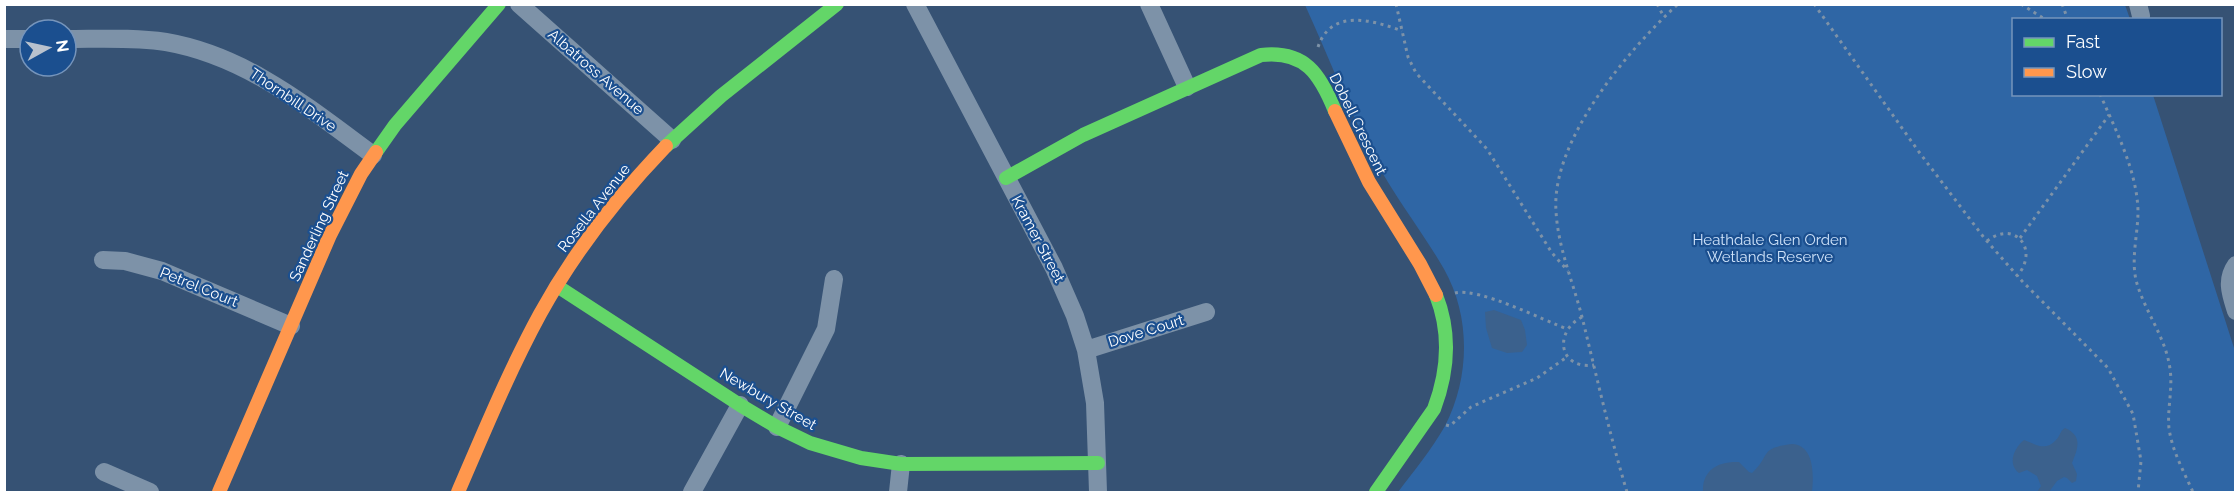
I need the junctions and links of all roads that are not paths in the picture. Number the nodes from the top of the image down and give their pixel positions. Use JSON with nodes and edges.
{"nodes":[{"id":1,"x":499,"y":4,"type":"edge"},
{"id":2,"x":519,"y":4,"type":"edge"},
{"id":3,"x":837,"y":4,"type":"edge"},
{"id":4,"x":915,"y":4,"type":"edge"},
{"id":5,"x":1149,"y":4,"type":"edge"},
{"id":6,"x":78,"y":39,"type":"edge"},
{"id":7,"x":1187,"y":87,"type":"junction"},
{"id":8,"x":672,"y":140,"type":"junction"},
{"id":9,"x":373,"y":155,"type":"junction"},
{"id":10,"x":1006,"y":178,"type":"junction"},
{"id":11,"x":103,"y":260,"type":"dead end"},
{"id":12,"x":2235,"y":265,"type":"edge"},
{"id":13,"x":834,"y":279,"type":"dead end"},
{"id":14,"x":556,"y":286,"type":"junction"},
{"id":15,"x":2235,"y":310,"type":"edge"},
{"id":16,"x":1206,"y":312,"type":"dead end"},
{"id":17,"x":291,"y":326,"type":"junction"},
{"id":18,"x":1086,"y":350,"type":"junction"},
{"id":19,"x":740,"y":405,"type":"junction"},
{"id":20,"x":777,"y":427,"type":"junction"},
{"id":21,"x":1098,"y":463,"type":"junction"},
{"id":22,"x":901,"y":464,"type":"junction"},
{"id":23,"x":104,"y":472,"type":"dead end"},
{"id":24,"x":150,"y":492,"type":"edge"},
{"id":25,"x":219,"y":492,"type":"edge"},
{"id":26,"x":458,"y":492,"type":"edge"},
{"id":27,"x":692,"y":492,"type":"edge"},
{"id":28,"x":898,"y":492,"type":"edge"},
{"id":29,"x":1098,"y":492,"type":"edge"},
{"id":30,"x":1376,"y":492,"type":"edge"}],
"edges":[{"from":1,"to":9,"type":"street","name":"Sanderling Street"},
{"from":2,"to":8,"type":"street","name":"Albatross Avenue"},
{"from":3,"to":8,"type":"street","name":"Rosella Avenue"},
{"from":4,"to":10,"type":"street","name":"Kramer Street"},
{"from":5,"to":7,"type":"street"},
{"from":6,"to":9,"type":"street","name":"Thornbill Drive"},
{"from":7,"to":10,"type":"street","name":"Dobell Crescent"},
{"from":7,"to":30,"type":"street","name":"Dobell Crescent"},
{"from":8,"to":14,"type":"street","name":"Rosella Avenue"},
{"from":9,"to":17,"type":"street","name":"Sanderling Street"},
{"from":10,"to":18,"type":"street","name":"Kramer Street"},
{"from":11,"to":17,"type":"street","name":"Petrel Court"},
{"from":12,"to":15,"type":"street"},
{"from":13,"to":20,"type":"street"},
{"from":14,"to":19,"type":"street","name":"Newbury Street"},
{"from":14,"to":26,"type":"street","name":"Rosella Avenue"},
{"from":16,"to":18,"type":"street","name":"Dove Court"},
{"from":17,"to":25,"type":"street","name":"Sanderling Street"},
{"from":18,"to":21,"type":"street","name":"Kramer Street"},
{"from":19,"to":20,"type":"street","name":"Newbury Street"},
{"from":19,"to":27,"type":"street"},
{"from":20,"to":22,"type":"street","name":"Newbury Street"},
{"from":21,"to":22,"type":"street","name":"Newbury Street"},
{"from":21,"to":29,"type":"street","name":"Kramer Street"},
{"from":22,"to":28,"type":"street"},
{"from":23,"to":24,"type":"street"}]}
